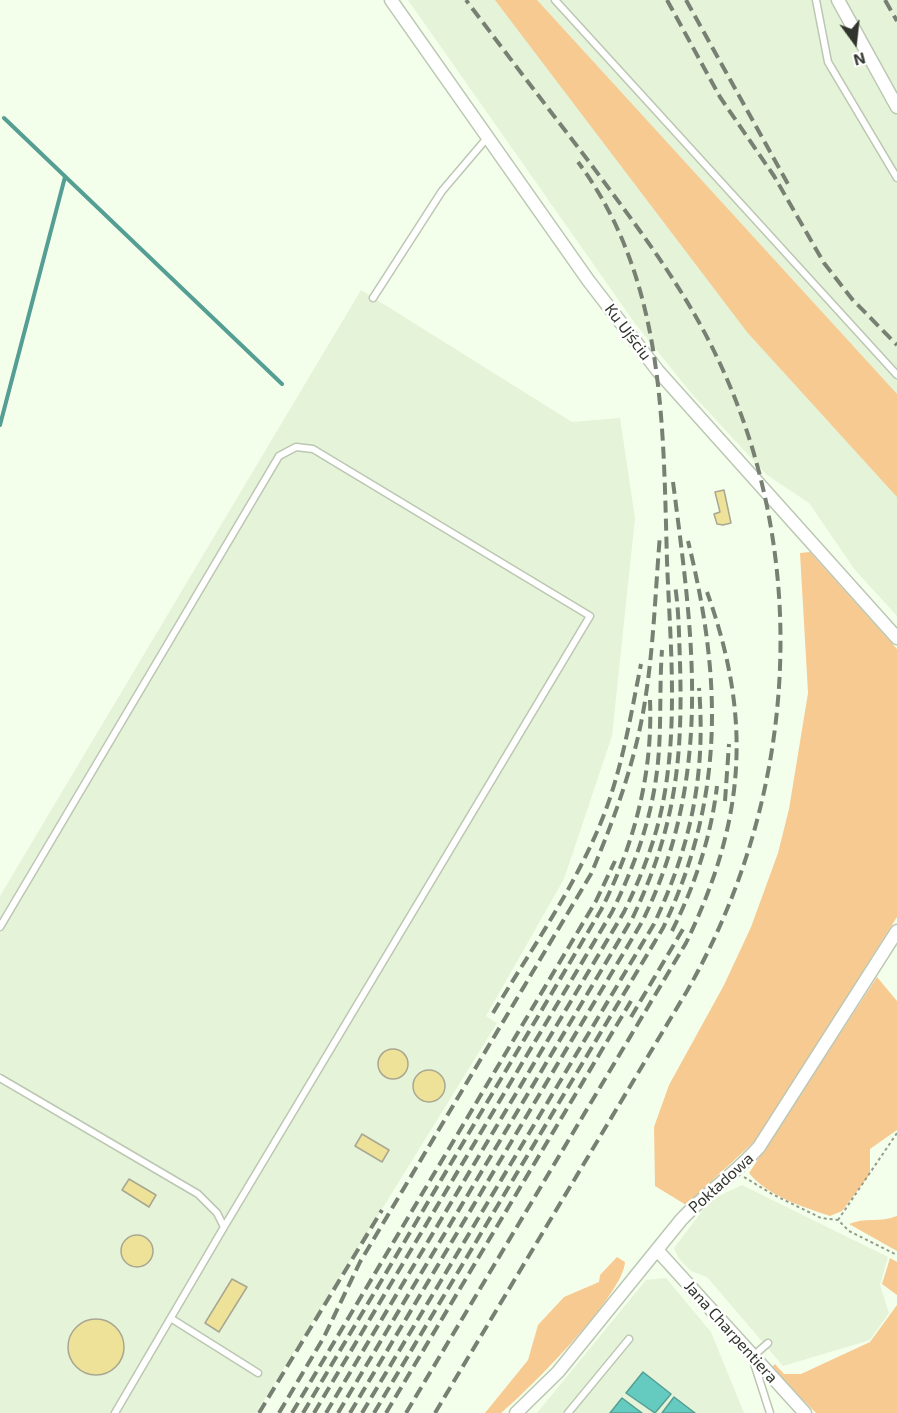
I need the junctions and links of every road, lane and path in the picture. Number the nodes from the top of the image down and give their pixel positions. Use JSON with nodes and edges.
{"nodes":[{"id":1,"x":391,"y":0,"type":"edge"},
{"id":2,"x":555,"y":0,"type":"edge"},
{"id":3,"x":816,"y":0,"type":"edge"},
{"id":4,"x":838,"y":0,"type":"edge"},
{"id":5,"x":897,"y":106,"type":"edge"},
{"id":6,"x":488,"y":137,"type":"junction"},
{"id":7,"x":897,"y":178,"type":"edge"},
{"id":8,"x":374,"y":298,"type":"dead end"},
{"id":9,"x":897,"y":375,"type":"edge"},
{"id":10,"x":897,"y":638,"type":"edge"},
{"id":11,"x":0,"y":927,"type":"edge"},
{"id":12,"x":897,"y":932,"type":"edge"},
{"id":13,"x":0,"y":1078,"type":"edge"},
{"id":14,"x":897,"y":1133,"type":"edge"},
{"id":15,"x":747,"y":1179,"type":"dead end"},
{"id":16,"x":838,"y":1220,"type":"junction"},
{"id":17,"x":224,"y":1227,"type":"junction"},
{"id":18,"x":658,"y":1251,"type":"junction"},
{"id":19,"x":897,"y":1256,"type":"edge"},
{"id":20,"x":172,"y":1319,"type":"junction"},
{"id":21,"x":629,"y":1339,"type":"dead end"},
{"id":22,"x":768,"y":1343,"type":"dead end"},
{"id":23,"x":752,"y":1357,"type":"junction"},
{"id":24,"x":258,"y":1373,"type":"dead end"},
{"id":25,"x":115,"y":1413,"type":"edge"},
{"id":26,"x":516,"y":1413,"type":"edge"},
{"id":27,"x":568,"y":1413,"type":"edge"},
{"id":28,"x":770,"y":1413,"type":"edge"},
{"id":29,"x":805,"y":1413,"type":"edge"}],
"edges":[{"from":1,"to":6,"type":"street","name":"Ku Ujściu"},
{"from":2,"to":9,"type":"lane"},
{"from":3,"to":7,"type":"lane"},
{"from":4,"to":5,"type":"street"},
{"from":6,"to":8,"type":"lane"},
{"from":6,"to":10,"type":"street","name":"Ku Ujściu"},
{"from":11,"to":17,"type":"lane"},
{"from":12,"to":18,"type":"street","name":"Pokładowa"},
{"from":13,"to":17,"type":"lane"},
{"from":14,"to":16,"type":"path"},
{"from":15,"to":16,"type":"path"},
{"from":16,"to":19,"type":"path"},
{"from":17,"to":20,"type":"lane"},
{"from":18,"to":23,"type":"street","name":"Jana Charpentiera"},
{"from":18,"to":26,"type":"street","name":"Pokładowa"},
{"from":20,"to":24,"type":"lane"},
{"from":20,"to":25,"type":"lane"},
{"from":21,"to":27,"type":"lane"},
{"from":22,"to":23,"type":"lane"},
{"from":23,"to":28,"type":"lane"},
{"from":23,"to":29,"type":"street","name":"Jana Charpentiera"}]}
